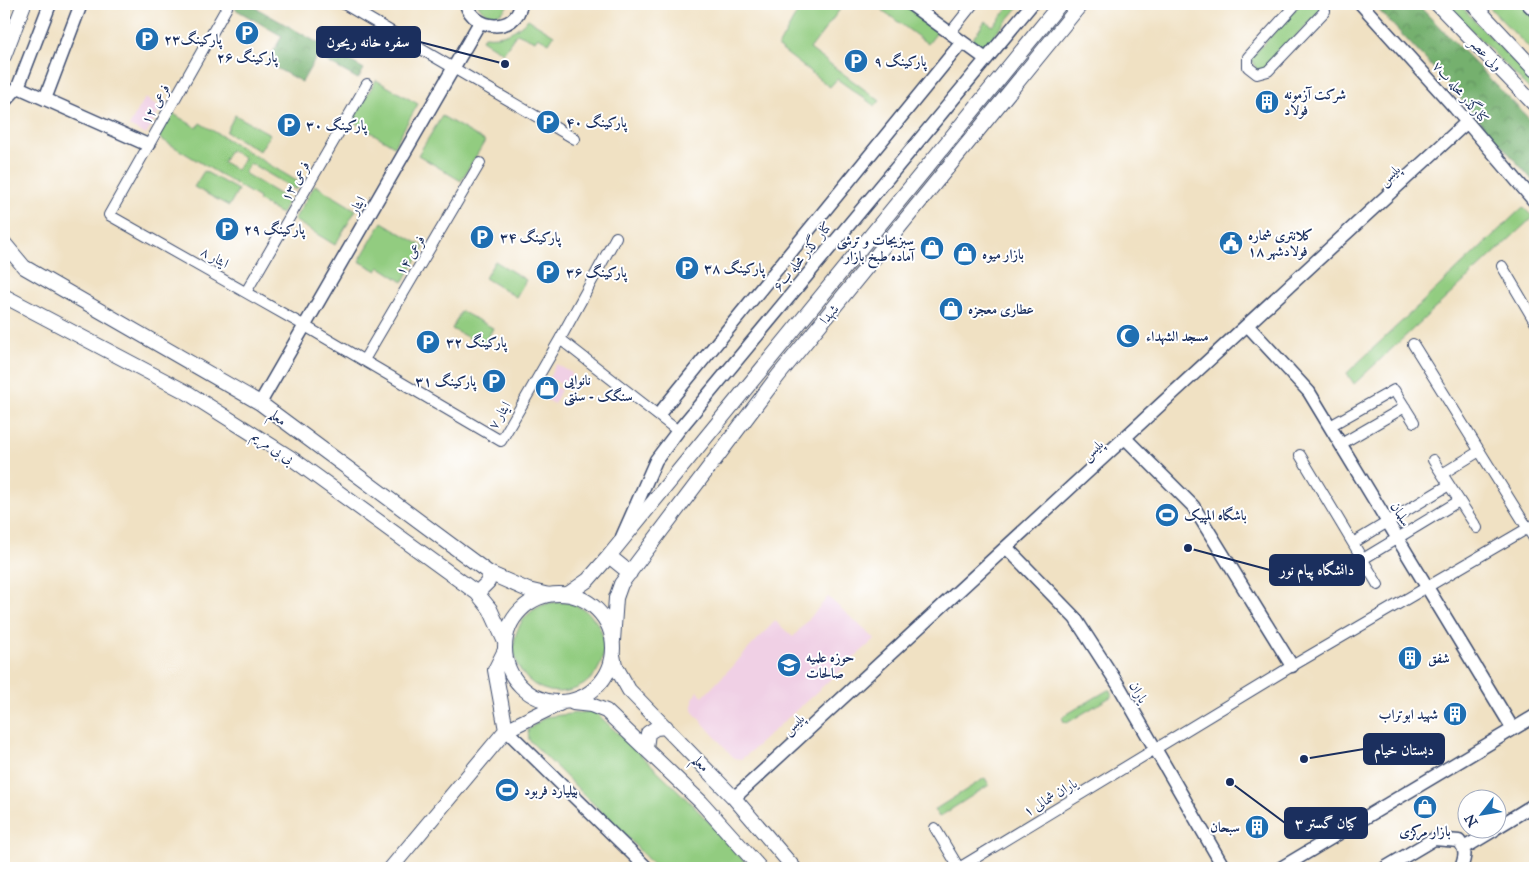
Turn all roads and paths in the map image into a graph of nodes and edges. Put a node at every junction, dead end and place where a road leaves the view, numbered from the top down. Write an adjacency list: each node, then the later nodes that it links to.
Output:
1 (24, 4): 23 (main road)
2 (50, 4): 28 (street)
3 (81, 4): 29 (street)
4 (344, 4): 25 (street)
5 (466, 4): 20 (street)
6 (521, 4): 20 (street)
7 (910, 4): 21 (street)
8 (973, 4): 21 (street)
9 (1032, 4): 24 (street, کنار گذر محله ب۶)
10 (1060, 4): 40 (main road, شهدا)
11 (1081, 4): 41 (main road, شهدا)
12 (1296, 4): 13 (street)
13 (1323, 4)
14 (1361, 4): 32 (street, کنارگذر محله ب۷)
15 (1437, 4): 31 (main road, ولی عصر)
16 (1473, 4): 26 (main road, ولی عصر)
17 (1528, 4): 19 (street)
18 (226, 8): 34 (street, فرعی ۱۲)
19 (1535, 11)
20 (480, 22): 25 (street, ایثار)
21 (950, 33): 22 (street)
22 (962, 42): 24 (street); 53 (street)
23 (4, 56)
24 (986, 59): 56 (street, کنار گذر محله ب۶)
25 (454, 67): 33 (street); 46 (street, ایثار)
26 (1535, 70)
27 (367, 84): 43 (street, فرعی ۱۳)
28 (18, 86): 29 (street); 30 (street)
29 (45, 99): 34 (street)
30 (4, 102)
31 (1535, 105)
32 (1468, 122): 36 (street, کنارگذر محله ب۷); 47 (street, پلیس)
33 (575, 139)
34 (148, 144): 37 (street, فرعی ۱۲)
35 (480, 163): 50 (street, فرعی ۱۴)
36 (1535, 202)
37 (109, 216): 43 (street, ایثار ۸)
38 (616, 237): 48 (street)
39 (4, 243): 51 (main road, معلم)
40 (855, 254): 41 (main road); 70 (main road, شهدا)
41 (869, 266): 76 (main road, شهدا)
42 (1502, 266): 45 (street)
43 (246, 292): 46 (street, ایثار ۸)
44 (4, 296): 79 (main road, بی بی مریم)
45 (1535, 322)
46 (305, 326): 50 (street, ایثار ۷); 51 (street, ایثار)
47 (1248, 326): 55 (street, سلمان); 57 (street, پلیس)
48 (560, 339): 50 (street, ایثار ۷); 53 (street)
49 (1413, 344): 59 (street)
50 (364, 360)
51 (260, 403): 75 (main road, معلم)
52 (1405, 407): 54 (street); 55 (street); 58 (street)
53 (659, 414): 56 (street)
54 (1414, 422)
55 (1330, 426): 58 (street, سلمان)
56 (678, 431): 70 (street, کنار گذر محله ب۶)
57 (1126, 439): 72 (street, پلیس); 84 (street)
58 (1341, 444): 65 (street, سلمان)
59 (1478, 452): 62 (street); 66 (street)
60 (1300, 455): 71 (street)
61 (1433, 460): 62 (street)
62 (1442, 474): 63 (street)
63 (1449, 485): 64 (street); 65 (street)
64 (1459, 501): 67 (street); 68 (street)
65 (1388, 522): 68 (street, سلمان); 71 (street)
66 (1532, 527): 69 (street); 78 (street, یاران شمالی ۱)
67 (1477, 528)
68 (1398, 538): 74 (street); 78 (street, سلمان)
69 (1535, 540)
70 (620, 543): 73 (main road, شهدا)
71 (1353, 543): 74 (street)
72 (1006, 547): 91 (street, یاران); 92 (street, پلیس)
73 (610, 556): 76 (main road); 80 (main road, شهدا)
74 (1363, 559): 77 (street)
75 (489, 573): 79 (main road); 81 (main road, معلم)
76 (630, 573): 83 (main road, شهدا)
77 (1378, 585)
78 (1429, 588): 84 (street, یاران شمالی ۱); 88 (street, سلمان)
79 (477, 593): 82 (main road, بی بی مریم)
80 (568, 594): 81 (main road); 83 (main road)
81 (549, 595): 82 (main road)
82 (505, 646): 85 (main road); 89 (main road)
83 (613, 648): 85 (main road); 87 (main road, معلم)
84 (1292, 666): 91 (street, یاران شمالی ۱)
85 (565, 702): 89 (main road); 90 (main road, معلم)
86 (1535, 716): 88 (street)
87 (666, 727): 90 (main road); 92 (main road, معلم)
88 (1513, 729): 104 (street)
89 (506, 730): 98 (main road); 99 (street)
90 (646, 748): 100 (main road, معلم)
91 (1154, 749): 102 (street, یاران شمالی ۱); 103 (street, یاران)
92 (734, 798): 101 (main road, معلم)
93 (1535, 804): 94 (street)
94 (1506, 822)
95 (935, 828): 102 (street)
96 (1477, 840): 97 (street)
97 (1464, 848): 105 (street); 106 (street)
98 (391, 868)
99 (647, 868)
100 (760, 868)
101 (794, 868)
102 (959, 868)
103 (1224, 868)
104 (1281, 868)
105 (1385, 868)
106 (1461, 868)

